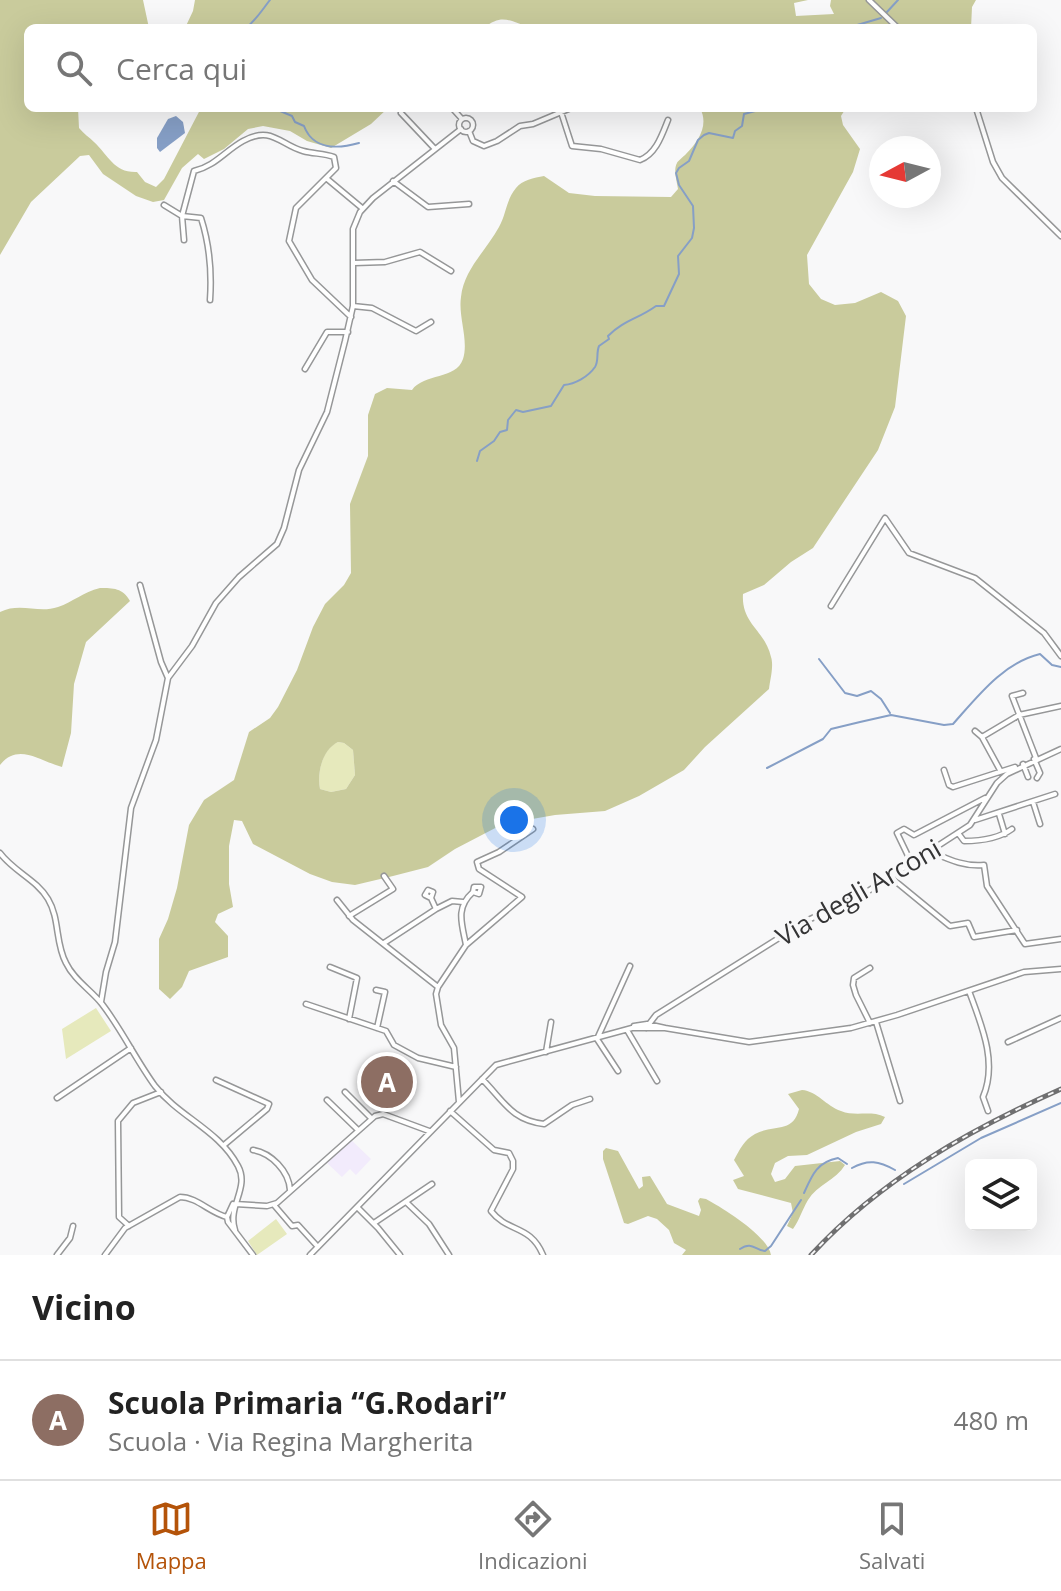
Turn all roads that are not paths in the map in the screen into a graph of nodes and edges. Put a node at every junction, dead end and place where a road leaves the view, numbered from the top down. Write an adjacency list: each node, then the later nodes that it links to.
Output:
1 (869, 0): 2 (street)
2 (894, 24)
3 (456, 112): 8 (street)
4 (558, 112): 11 (street)
5 (563, 112): 9 (street)
6 (977, 112): 19 (street)
7 (401, 113): 12 (street)
8 (462, 119): 10 (street); 11 (street)
9 (668, 120)
10 (461, 129): 11 (street); 12 (street)
11 (469, 131)
12 (435, 149): 14 (street)
13 (326, 178): 17 (street); 18 (street); 25 (street)
14 (393, 181): 15 (street); 17 (street)
15 (469, 204)
16 (164, 205): 18 (street)
17 (362, 211): 21 (street)
18 (182, 216): 20 (street); 23 (street)
19 (1061, 236)
20 (184, 240)
21 (354, 263): 22 (street); 24 (street)
22 (451, 271)
23 (210, 300)
24 (353, 306): 25 (street); 26 (street)
25 (351, 317): 27 (street)
26 (431, 322)
27 (348, 332): 28 (street); 32 (street)
28 (305, 369)
29 (140, 585): 32 (street)
30 (831, 606): 31 (street)
31 (1061, 656)
32 (168, 678): 77 (street)
33 (1023, 693): 35 (street)
34 (1061, 706): 35 (street)
35 (1019, 715): 37 (street); 39 (street)
36 (975, 731): 37 (street)
37 (982, 737): 42 (street)
38 (1061, 749): 39 (street, Via degli Arconi)
39 (1035, 759): 40 (street, Via degli Arconi); 44 (street)
40 (1020, 765): 42 (street); 43 (street); 46 (street, Via degli Arconi)
41 (944, 770): 42 (street)
42 (1000, 770)
43 (1028, 777)
44 (1037, 778)
45 (1055, 794): 47 (street)
46 (987, 797): 49 (street, Via degli Arconi); 57 (street)
47 (1033, 802): 48 (street); 50 (street)
48 (999, 814): 49 (street); 54 (street)
49 (975, 820): 53 (street, Via degli Arconi)
50 (1040, 824)
51 (533, 829): 69 (street)
52 (1012, 829): 54 (street)
53 (958, 833): 54 (street); 55 (street, Via degli Arconi)
54 (1005, 834)
55 (929, 851): 57 (street, Via degli Arconi); 66 (street)
56 (0, 853): 77 (street)
57 (911, 862): 59 (street, Via degli Arconi)
58 (384, 876): 65 (street)
59 (889, 876): 66 (street); 79 (street, Via degli Arconi)
60 (473, 892): 63 (street)
61 (431, 898): 64 (street)
62 (337, 900): 65 (street)
63 (463, 902): 64 (street); 69 (street)
64 (436, 909): 68 (street)
65 (349, 916): 68 (street)
66 (1017, 930): 67 (street)
67 (1061, 939)
68 (383, 944): 74 (street)
69 (466, 945): 74 (street)
70 (630, 966): 89 (street)
71 (330, 967): 81 (street)
72 (870, 968): 83 (street)
73 (1061, 969): 76 (street)
74 (438, 987): 93 (street)
75 (376, 990): 86 (street)
76 (969, 991): 83 (street); 106 (street)
77 (101, 1002): 91 (street)
78 (306, 1004): 81 (street)
79 (655, 1015): 84 (street); 85 (street, Via degli Arconi)
80 (1061, 1018): 90 (street)
81 (349, 1019): 86 (street)
82 (551, 1022): 92 (street)
83 (873, 1022): 87 (street); 103 (street)
84 (658, 1025): 85 (street); 87 (street)
85 (646, 1026): 87 (street); 88 (street)
86 (377, 1028): 93 (street)
87 (665, 1028)
88 (629, 1029): 89 (street); 97 (street)
89 (597, 1039): 92 (street); 94 (street)
90 (1008, 1042)
91 (131, 1048): 98 (street); 100 (street)
92 (546, 1052): 95 (street)
93 (456, 1067): 104 (street)
94 (618, 1071)
95 (482, 1079): 101 (street); 104 (street)
96 (216, 1080): 110 (street)
97 (657, 1081)
98 (161, 1092): 110 (street); 121 (street)
99 (345, 1092): 107 (street)
100 (57, 1098)
101 (590, 1099)
102 (327, 1100): 108 (street)
103 (900, 1101)
104 (459, 1102): 105 (street)
105 (450, 1111): 109 (street); 131 (street)
106 (988, 1111)
107 (371, 1118): 108 (street); 109 (street)
108 (358, 1130): 113 (street)
109 (430, 1132): 117 (street)
110 (224, 1145): 115 (street)
111 (253, 1150): 113 (street)
112 (432, 1184): 114 (street)
113 (290, 1193): 116 (street)
114 (406, 1202): 119 (street); 130 (street)
115 (234, 1204): 116 (street); 118 (street); 122 (street)
116 (274, 1205): 124 (street)
117 (357, 1207): 119 (street); 124 (street)
118 (227, 1217): 121 (street); 122 (street); 123 (street)
119 (374, 1223): 129 (street)
120 (73, 1226): 125 (street)
121 (129, 1226): 126 (street)
122 (235, 1230): 123 (street)
123 (238, 1236): 127 (street)
124 (318, 1247): 128 (street)
125 (57, 1255)
126 (105, 1255)
127 (253, 1255)
128 (310, 1255)
129 (400, 1255)
130 (449, 1255)
131 (543, 1255)

